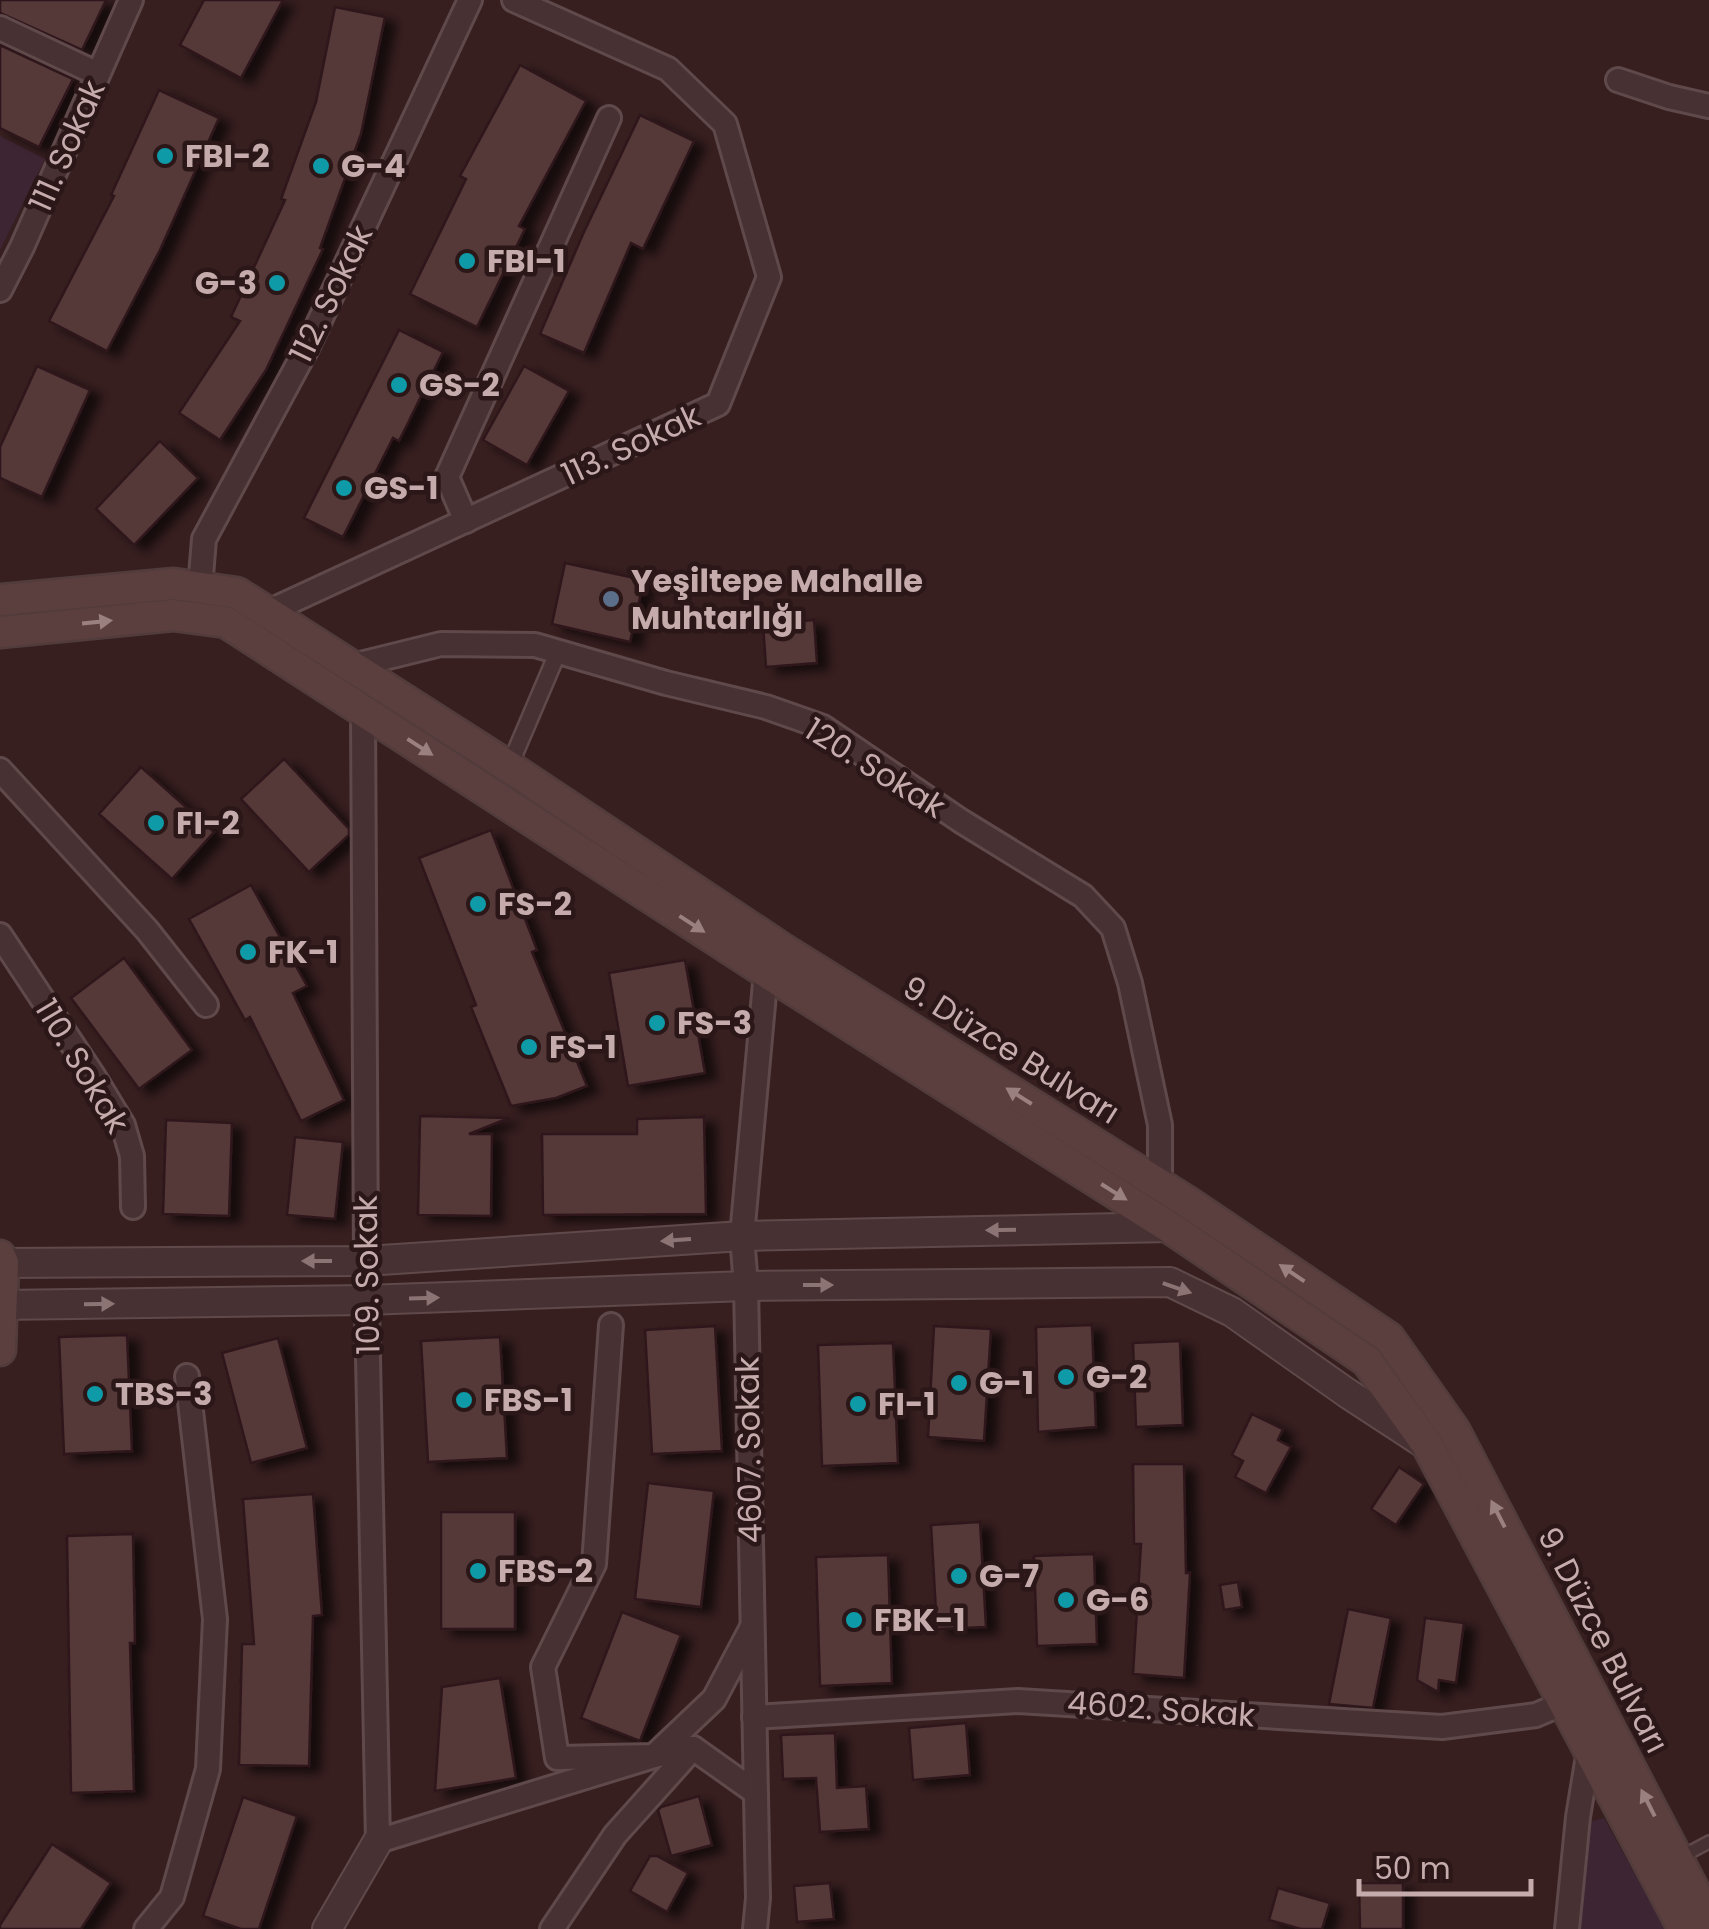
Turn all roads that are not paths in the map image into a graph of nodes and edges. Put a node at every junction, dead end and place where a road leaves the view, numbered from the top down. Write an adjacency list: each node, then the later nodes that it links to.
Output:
1 (131, 0): 5 (street, 111. Sokak)
2 (470, 0): 11 (street, 112. Sokak)
3 (514, 0): 10 (street, 113. Sokak)
4 (0, 28): 5 (street)
5 (98, 74): 9 (street, 111. Sokak)
6 (1618, 80): 7 (street)
7 (1709, 106)
8 (609, 118): 10 (street)
9 (0, 290)
10 (466, 521): 13 (street, 113. Sokak)
11 (200, 588): 12 (main road, 9. Düzce Bulvarı); 13 (main road, 9. Düzce Bulvarı)
12 (0, 600)
13 (268, 612): 16 (main road, 9. Düzce Bulvarı)
14 (0, 632): 17 (main road, 9. Düzce Bulvarı, one-way to 17)
15 (558, 652): 16 (street, 120. Sokak); 18 (street); 23 (street, 120. Sokak)
16 (352, 666): 18 (main road, 9. Düzce Bulvarı)
17 (363, 710): 21 (main road, 9. Düzce Bulvarı, one-way to 21); 28 (street, 109. Sokak)
18 (509, 767): 23 (main road, 9. Düzce Bulvarı, one-way to 18)
19 (0, 770): 22 (street)
20 (0, 936): 24 (street, 110. Sokak)
21 (766, 972): 25 (main road, 9. Düzce Bulvarı, one-way to 25); 26 (street, 4607. Sokak)
22 (206, 1005)
23 (1160, 1184): 45 (main road, 9. Düzce Bulvarı, one-way to 23)
24 (133, 1208)
25 (1168, 1227): 26 (street, one-way to 26); 35 (main road, 9. Düzce Bulvarı)
26 (742, 1236): 28 (street, one-way to 28); 29 (street, 4607. Sokak)
27 (1, 1260): 28 (street, one-way to 27); 31 (main road)
28 (366, 1260): 30 (street, 109. Sokak)
29 (746, 1286): 30 (street, one-way to 29); 35 (street, one-way to 35); 36 (street, 4607. Sokak)
30 (366, 1300): 31 (street, one-way to 30); 43 (street, 109. Sokak)
31 (1, 1305): 33 (main road)
32 (611, 1325): 41 (street)
33 (0, 1350)
34 (187, 1376): 47 (street)
35 (1428, 1446): 37 (main road, 9. Düzce Bulvarı)
36 (752, 1626): 38 (street, 4607. Sokak); 41 (street)
37 (1564, 1702): 38 (street, 4602. Sokak); 40 (main road, 9. Düzce Bulvarı)
38 (754, 1717): 42 (street, 4607. Sokak)
39 (693, 1748): 41 (street); 42 (street); 49 (street)
40 (1589, 1750): 51 (street); 52 (main road, 9. Düzce Bulvarı)
41 (654, 1756): 43 (street)
42 (755, 1792): 50 (street, 4607. Sokak)
43 (378, 1840): 48 (street)
44 (1709, 1842): 45 (lane)
45 (1678, 1859): 46 (main road, 9. Düzce Bulvarı)
46 (1709, 1920)
47 (146, 1929)
48 (327, 1929)
49 (552, 1929)
50 (754, 1929)
51 (1567, 1929)
52 (1684, 1929)

